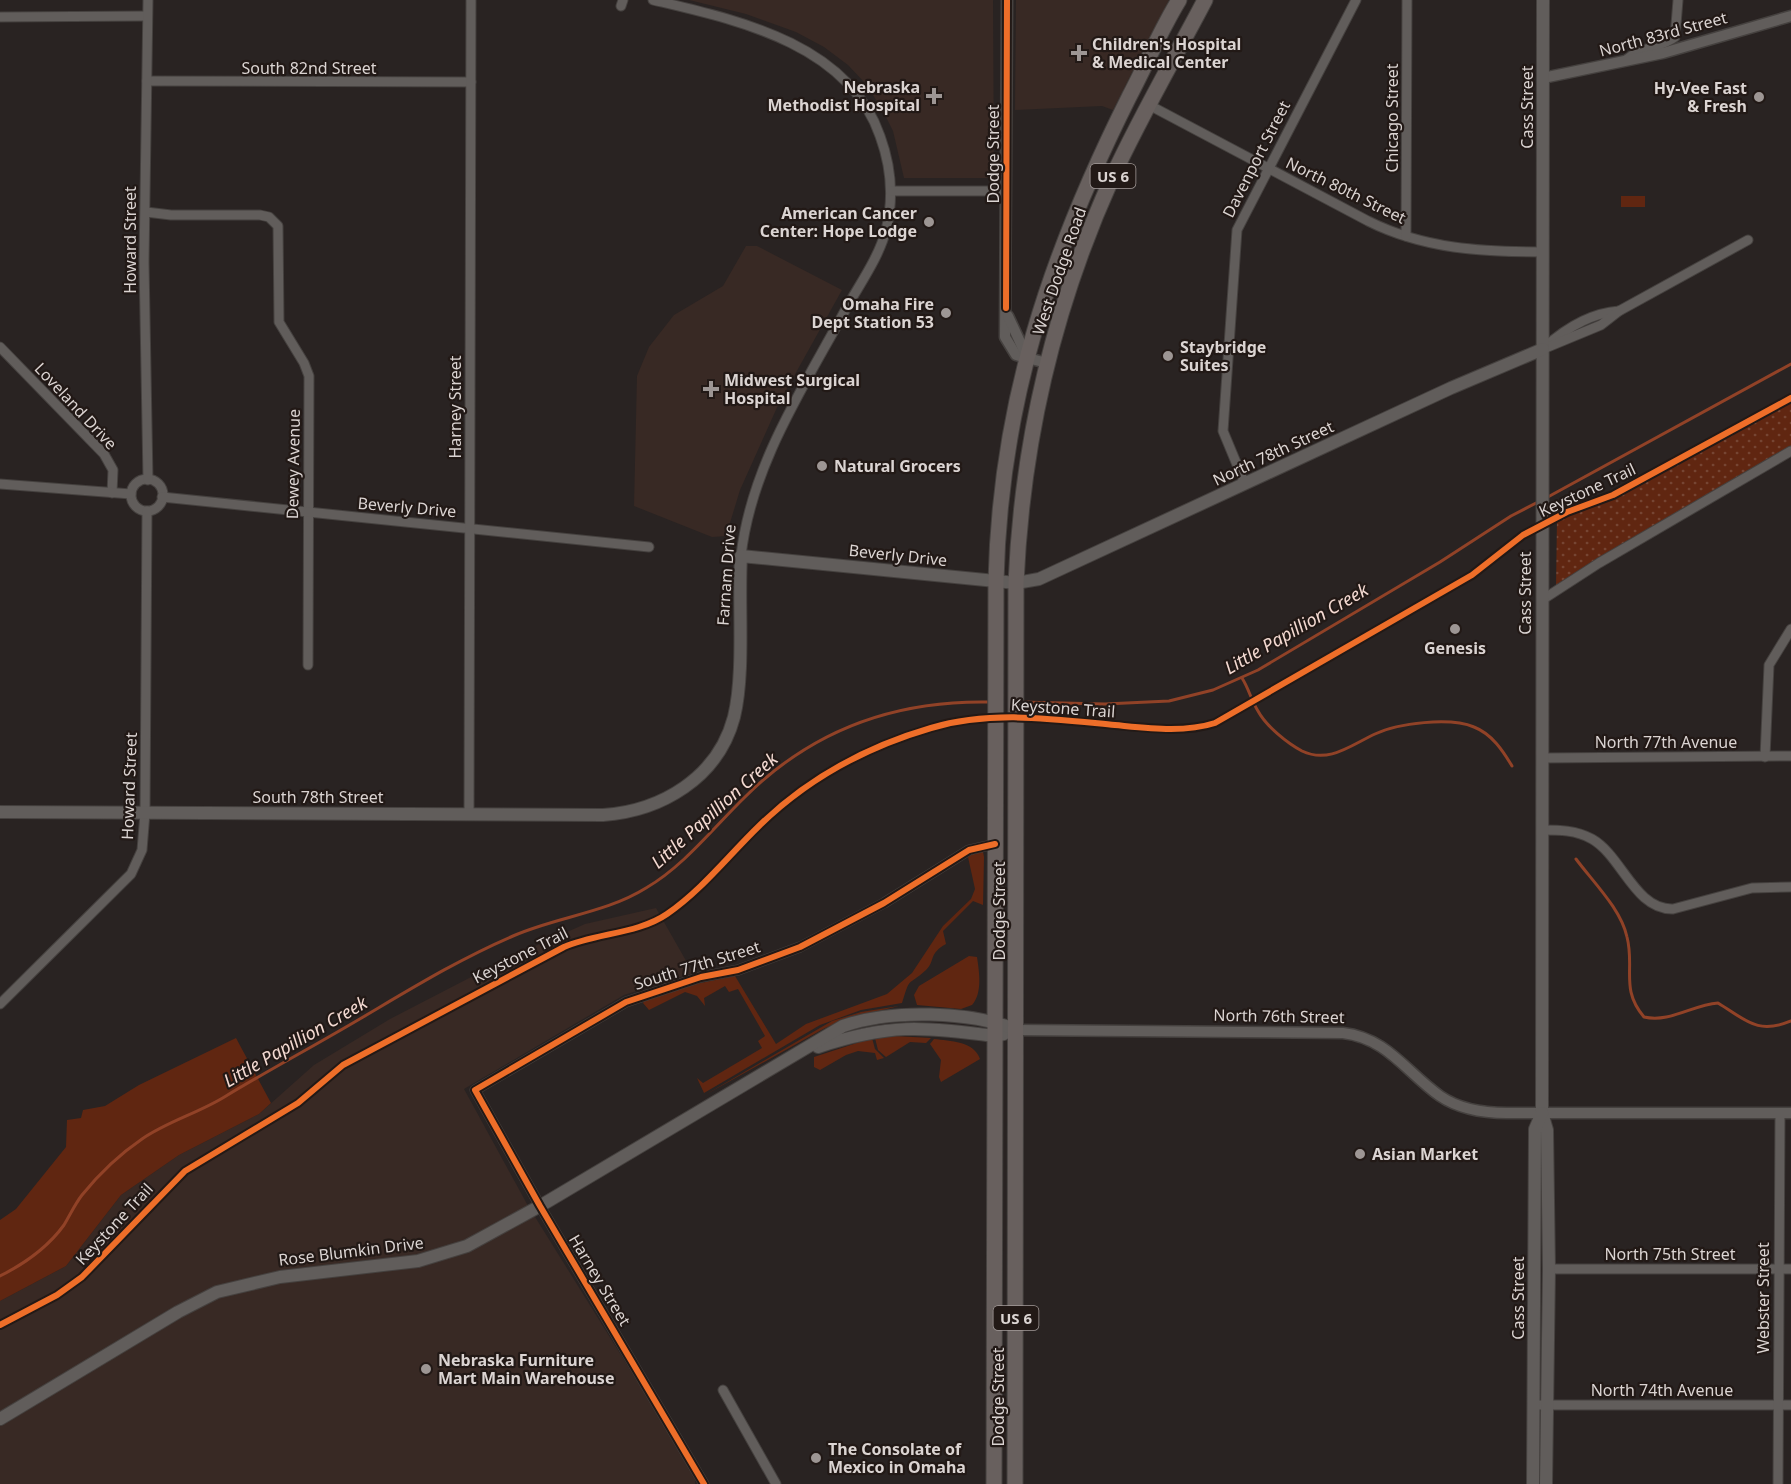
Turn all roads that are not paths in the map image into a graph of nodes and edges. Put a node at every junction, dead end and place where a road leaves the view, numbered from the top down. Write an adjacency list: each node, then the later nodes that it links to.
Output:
1 (148, 0): 11 (street, Howard Street)
2 (471, 0): 19 (street, Harney Street)
3 (653, 0): 22 (street, Farnam Drive)
4 (1007, 0): 23 (street, Dodge Street)
5 (1179, 0): 30 (highway, West Dodge Road / US 6)
6 (1205, 0): 20 (highway, West Dodge Road / US 6)
7 (1356, 0): 21 (street, Davenport Street)
8 (1407, 0): 25 (street, Chicago Street)
9 (1543, 0): 17 (main road, Cass Street)
10 (1678, 0): 14 (street)
11 (147, 16): 13 (street); 18 (street, Howard Street)
12 (1791, 16): 15 (street, North 83rd Street)
13 (0, 17)
14 (1678, 23): 15 (street); 16 (street)
15 (1697, 44): 16 (street, North 83rd Street)
16 (1626, 60): 17 (street, North 83rd Street)
17 (1543, 78): 27 (main road, Cass Street)
18 (147, 81): 19 (street, South 82nd Street); 24 (street, Howard Street)
19 (471, 82): 41 (street, Harney Street)
20 (1149, 105): 21 (street, North 80th Street); 31 (highway, West Dodge Road / US 6)
21 (1267, 168): 25 (street, North 80th Street); 35 (street, Davenport Street)
22 (891, 191): 23 (street); 43 (street, Farnam Drive)
23 (1006, 191): 30 (street, Dodge Street)
24 (146, 212): 33 (street, Howard Street); 40 (street, Dewey Avenue)
25 (1406, 236): 27 (street, North 80th Street)
26 (1748, 240): 29 (street)
27 (1544, 252): 29 (main road, Cass Street)
28 (0, 347): 36 (street, Loveland Drive)
29 (1543, 349): 35 (main road, North 78th Street); 46 (main road, Cass Street)
30 (1026, 357): 31 (street); 44 (highway, Dodge Street / US 6)
31 (1047, 363): 45 (highway, Dodge Street / US 6)
32 (1791, 450): 46 (street)
33 (148, 480): 37 (street); 38 (street)
34 (0, 484): 36 (street)
35 (1245, 484): 45 (main road, North 78th Street)
36 (112, 493): 37 (street)
37 (131, 494): 39 (street)
38 (162, 497): 39 (street); 40 (street, Beverly Drive)
39 (147, 511): 54 (street, Howard Street)
40 (307, 514): 41 (street, Beverly Drive); 48 (street, Dewey Avenue)
41 (470, 529): 42 (street, Beverly Drive); 55 (street, Harney Street)
42 (649, 547)
43 (741, 556): 44 (main road, Beverly Drive); 52 (main road, Farnam Drive)
44 (996, 581): 45 (main road, Beverly Drive); 57 (highway, Dodge Street / US 6)
45 (1016, 583): 61 (highway, Dodge Street / US 6)
46 (1542, 600): 51 (main road, Cass Street)
47 (1791, 629): 50 (street)
48 (308, 665)
49 (1791, 756): 50 (street, North 77th Avenue)
50 (1765, 757): 51 (street, North 77th Avenue)
51 (1542, 758): 56 (main road, Cass Street)
52 (635, 811): 55 (main road, South 78th Street)
53 (0, 812): 54 (main road, South 78th Street)
54 (145, 813): 55 (main road, South 78th Street); 59 (street, Howard Street)
55 (469, 814)
56 (1542, 830): 58 (street); 63 (main road, Cass Street)
57 (995, 844): 60 (highway, Dodge Street / US 6); 62 (street, South 77th Street)
58 (1791, 887)
59 (0, 1004)
60 (994, 1030): 61 (main road, North 76th Street); 65 (main road, Rose Blumkin Drive); 77 (highway, Dodge Street / US 6)
61 (1017, 1030): 63 (street, North 76th Street); 78 (highway, Dodge Street / US 6)
62 (475, 1089): 65 (street, Harney Street)
63 (1542, 1113): 64 (street, North 76th Street); 66 (main road, Cass Street); 70 (main road, Cass Street)
64 (1785, 1113): 67 (street, Webster Street)
65 (540, 1206): 74 (main road, Rose Blumkin Drive); 75 (street, Harney Street)
66 (1549, 1269): 67 (street, North 75th Street); 71 (main road, Cass Street)
67 (1778, 1269): 68 (street, North 75th Street); 72 (street, Webster Street)
68 (1791, 1269)
69 (723, 1390): 76 (street)
70 (1534, 1405): 71 (street, North 74th Avenue); 79 (main road, Cass Street)
71 (1547, 1405): 72 (street, North 74th Avenue); 80 (main road, Cass Street)
72 (1778, 1405): 73 (street, North 74th Avenue); 81 (street, Webster Street)
73 (1791, 1405)
74 (0, 1419)
75 (704, 1484)
76 (776, 1484)
77 (994, 1484)
78 (1015, 1484)
79 (1533, 1484)
80 (1546, 1484)
81 (1778, 1484)

